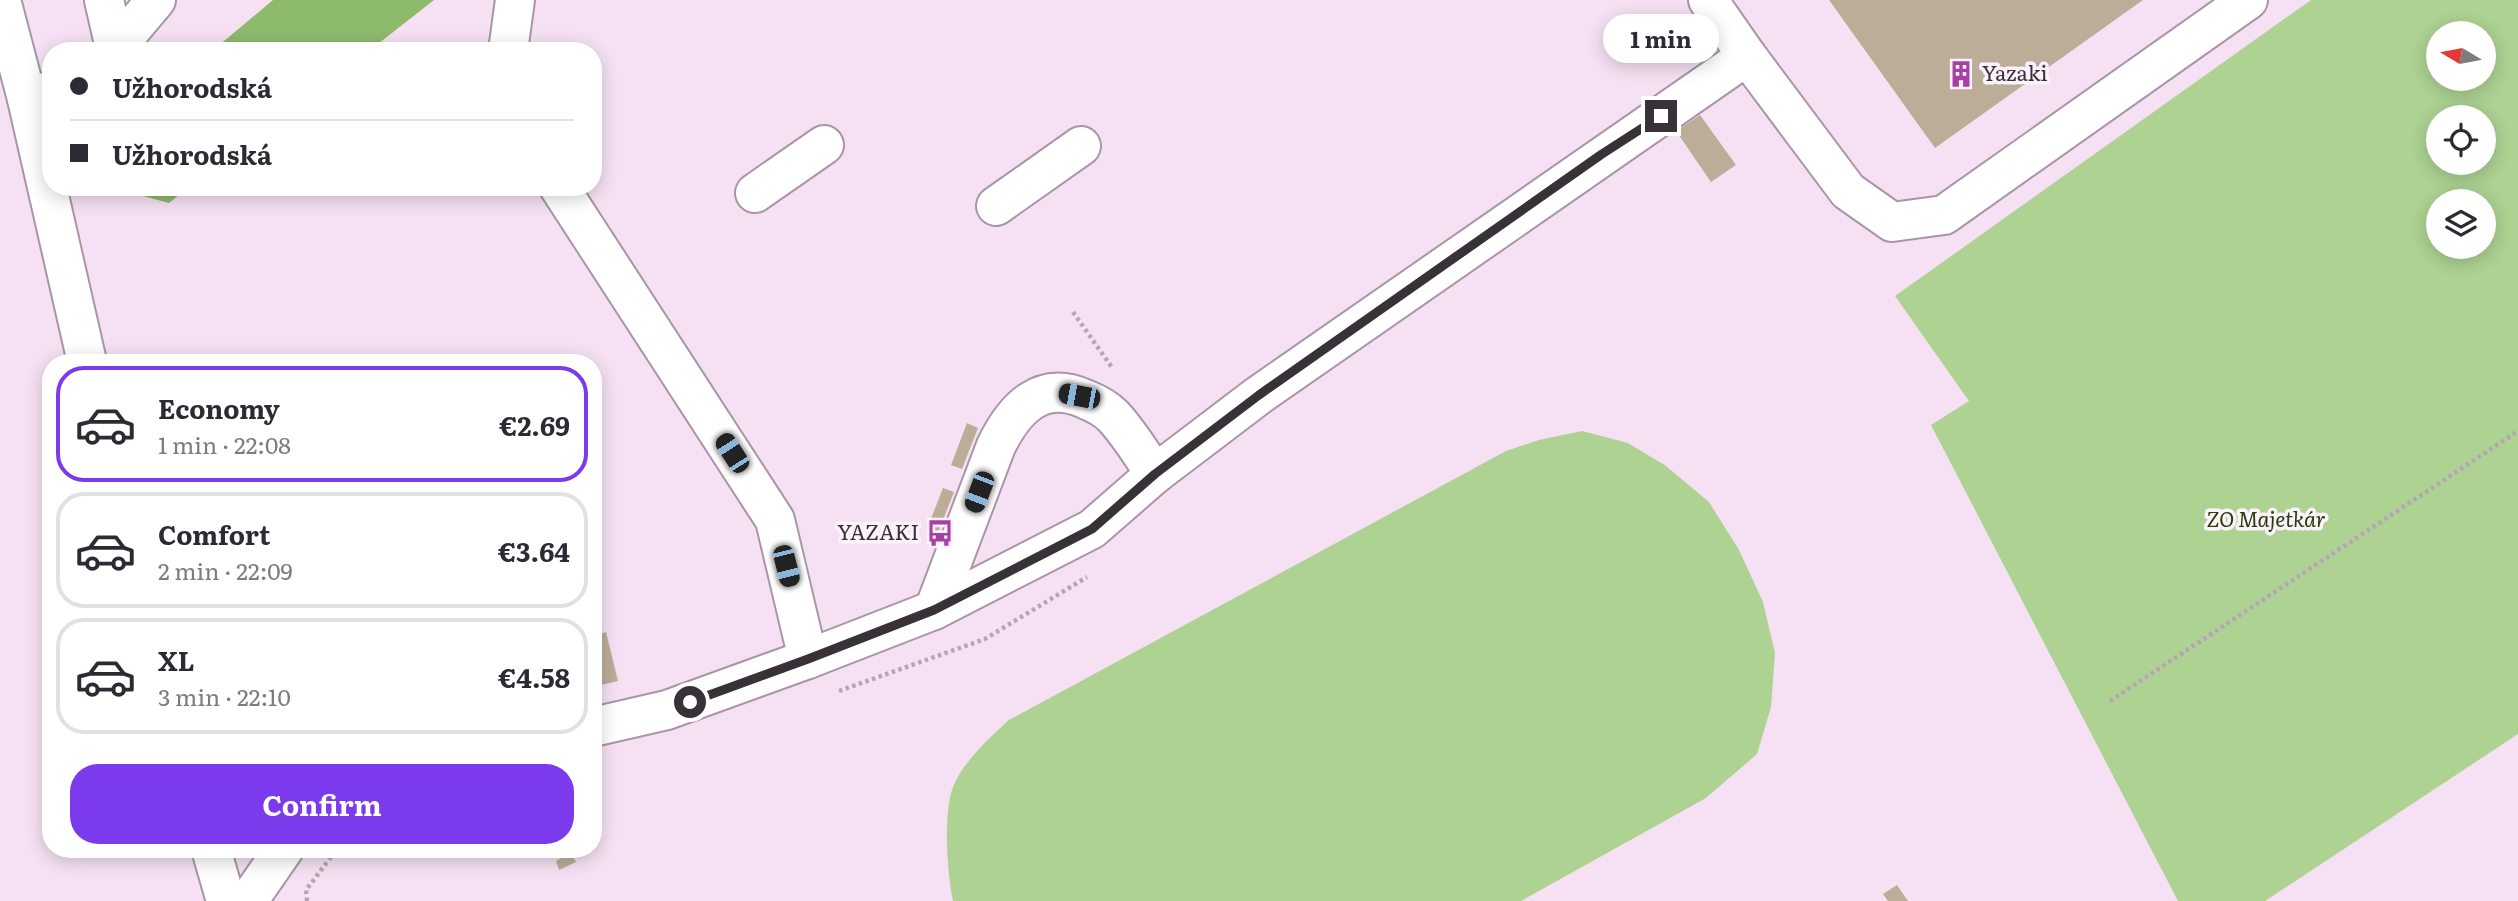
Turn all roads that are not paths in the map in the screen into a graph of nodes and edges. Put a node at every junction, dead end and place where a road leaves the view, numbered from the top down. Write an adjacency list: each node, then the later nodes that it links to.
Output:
1 (1, 0): 11 (main road)
2 (104, 0): 7 (main road)
3 (156, 0): 8 (main road)
4 (515, 0): 9 (main road)
5 (1709, 0): 10 (main road)
6 (2248, 0): 10 (main road)
7 (113, 42)
8 (120, 42)
9 (509, 42)
10 (1746, 56): 19 (main road)
11 (39, 94)
12 (824, 145): 14 (main road)
13 (1081, 146): 17 (main road)
14 (755, 193)
15 (57, 196): 18 (main road)
16 (565, 196): 21 (main road)
17 (996, 206)
18 (86, 354)
19 (1155, 474): 20 (main road); 20 (main road)
20 (934, 610): 21 (main road)
21 (808, 659): 22 (main road)
22 (602, 725)
23 (214, 858): 25 (main road)
24 (278, 858): 26 (main road)
25 (226, 901)
26 (248, 901)

